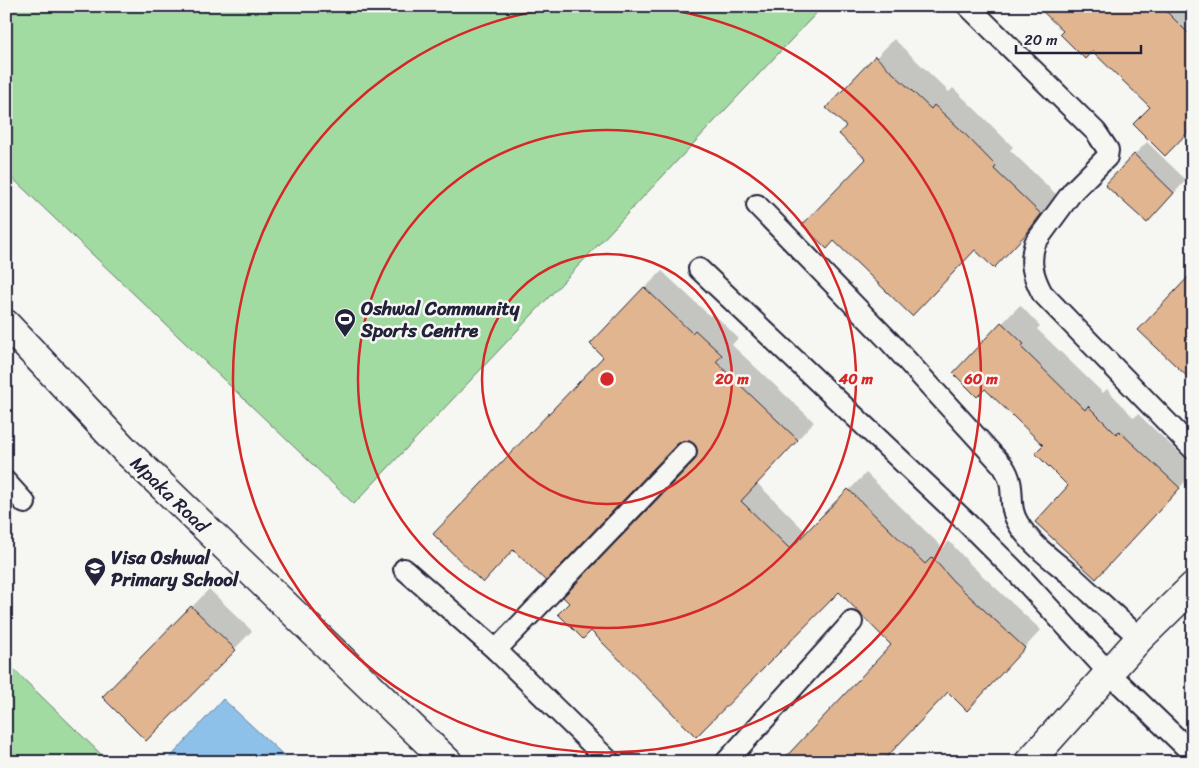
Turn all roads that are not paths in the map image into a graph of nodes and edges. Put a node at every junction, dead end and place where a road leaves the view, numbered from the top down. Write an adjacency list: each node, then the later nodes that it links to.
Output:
1 (968, 6): 5 (lane)
2 (757, 205): 12 (lane)
3 (700, 269): 14 (lane)
4 (6, 324): 16 (street, Mpaka Road)
5 (1193, 449)
6 (686, 452): 13 (lane)
7 (6, 482): 8 (lane)
8 (25, 503)
9 (404, 569): 13 (lane)
10 (1193, 586): 12 (street)
11 (852, 622): 18 (lane)
12 (1140, 638): 14 (street)
13 (496, 650): 17 (lane)
14 (1108, 673): 15 (lane); 19 (street)
15 (1193, 754)
16 (448, 762)
17 (610, 762)
18 (726, 762)
19 (1029, 762)

